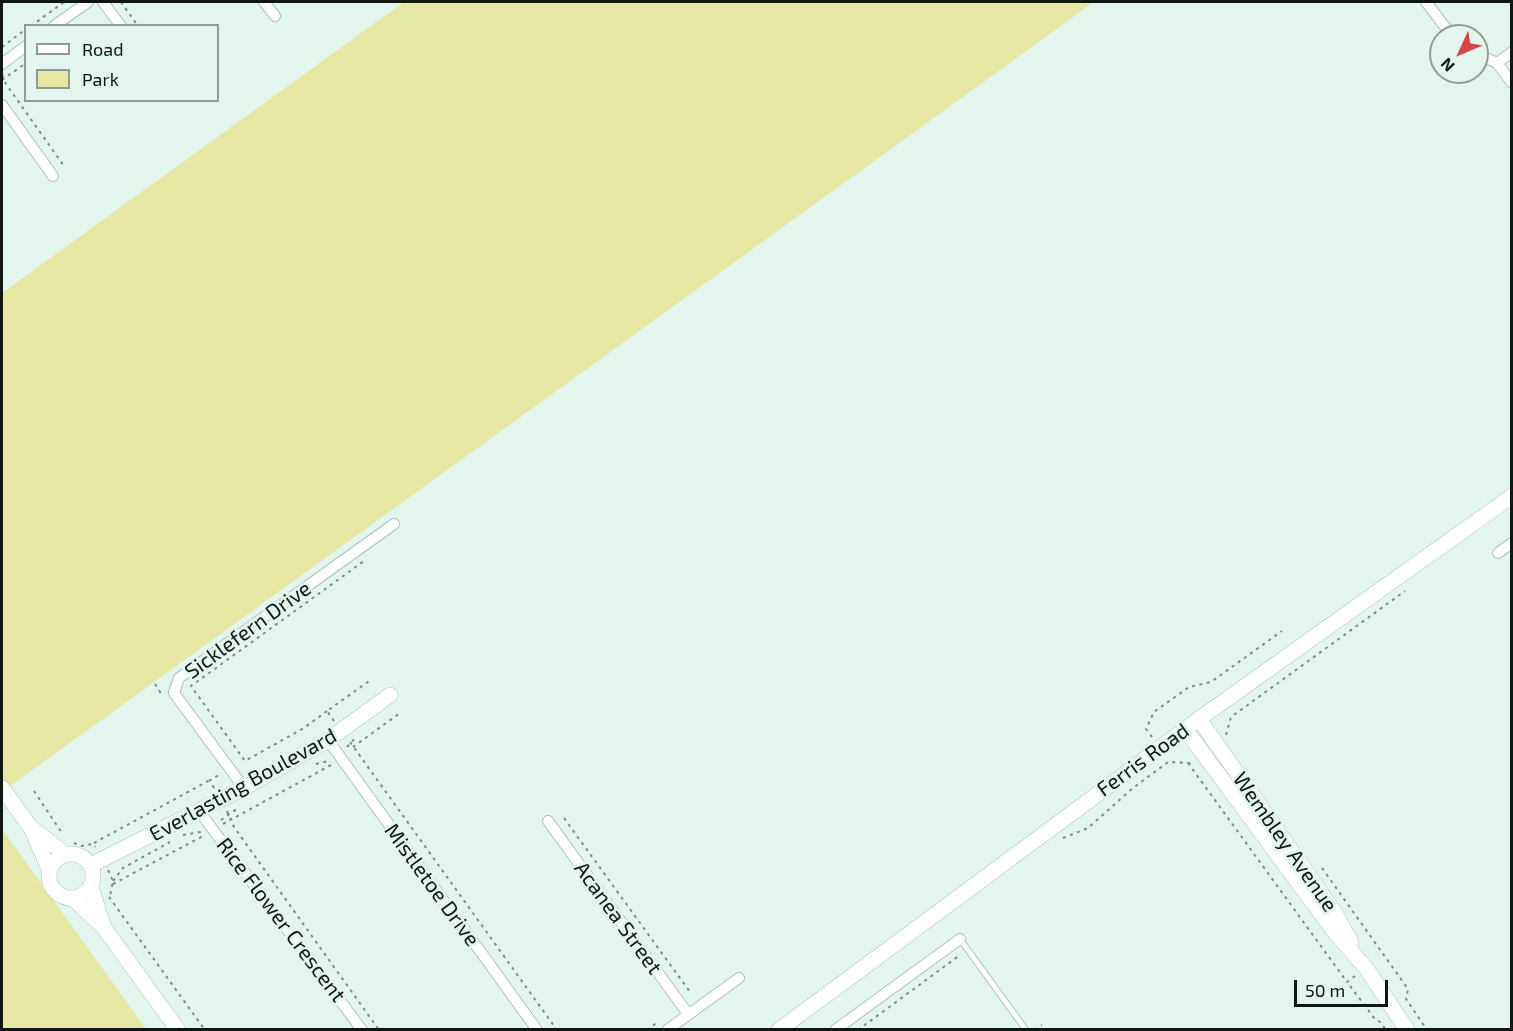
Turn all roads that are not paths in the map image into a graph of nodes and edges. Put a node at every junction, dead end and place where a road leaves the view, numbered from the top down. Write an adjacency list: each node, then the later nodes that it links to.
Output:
1 (88, 2): 6 (street)
2 (104, 2): 7 (street)
3 (264, 2): 5 (street)
4 (1426, 2): 8 (street)
5 (275, 16)
6 (57, 24)
7 (120, 24)
8 (1443, 24)
9 (24, 48): 13 (street)
10 (1512, 52): 12 (street)
11 (1489, 59): 12 (street)
12 (1497, 63): 14 (street)
13 (2, 64)
14 (1512, 83)
15 (2, 105): 16 (street)
16 (53, 176)
17 (1512, 496): 22 (street, Ferris Road)
18 (394, 524): 26 (street, Sicklefern Drive)
19 (1512, 543): 20 (street)
20 (1498, 553)
21 (390, 695): 24 (street, Everlasting Boulevard)
22 (1198, 719): 23 (street, Ferris Road); 37 (street, Wembley Avenue)
23 (1185, 729): 37 (street, Wembley Avenue); 44 (street, Ferris Road)
24 (328, 740): 26 (street, Everlasting Boulevard); 42 (street, Mistletoe Drive)
25 (2, 788): 29 (street)
26 (244, 788): 27 (street, Everlasting Boulevard)
27 (199, 811): 31 (street, Everlasting Boulevard); 41 (street, Rice Flower Crescent)
28 (548, 821): 39 (street, Acanea Street)
29 (31, 828): 30 (street); 32 (street)
30 (66, 847): 31 (street); 32 (street)
31 (97, 863): 33 (street)
32 (50, 868): 34 (street)
33 (91, 887): 34 (street); 35 (street)
34 (73, 898): 35 (street)
35 (104, 928): 40 (street)
36 (960, 939): 45 (street); 46 (lane)
37 (1366, 969): 47 (street, Wembley Avenue)
38 (739, 978): 39 (street)
39 (688, 1014): 43 (street)
40 (178, 1029)
41 (362, 1029)
42 (537, 1029)
43 (667, 1029)
44 (779, 1029)
45 (835, 1029)
46 (1026, 1029)
47 (1407, 1029)

